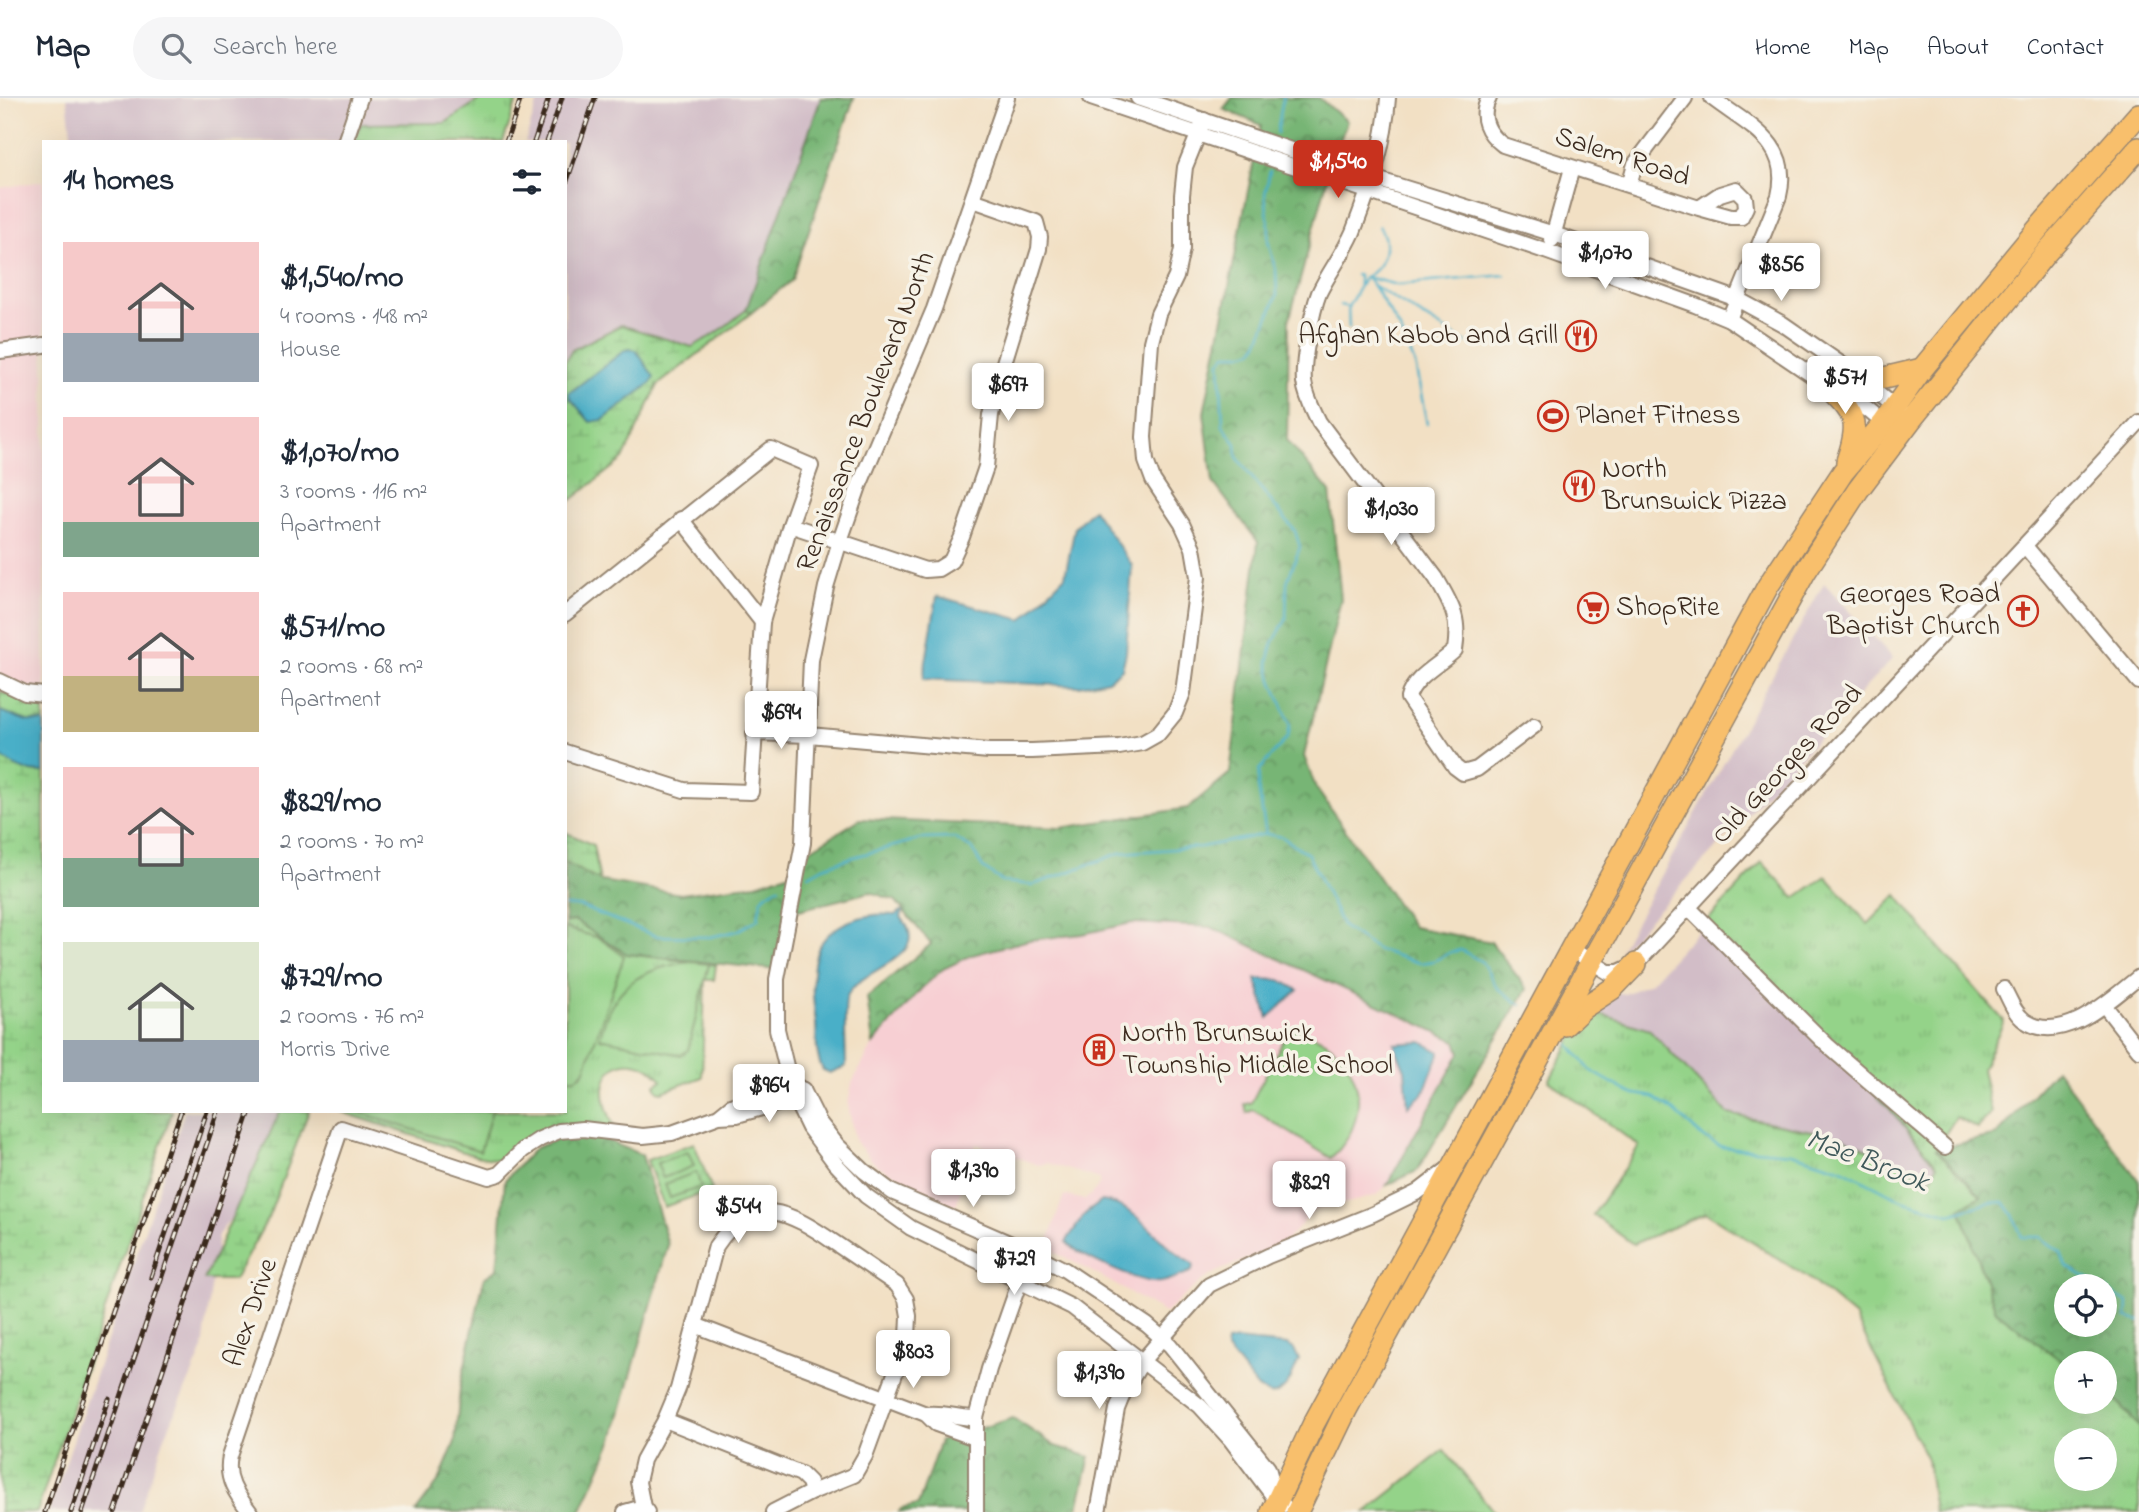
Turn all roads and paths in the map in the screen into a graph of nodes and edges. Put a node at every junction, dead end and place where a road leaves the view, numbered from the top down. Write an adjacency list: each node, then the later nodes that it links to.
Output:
1 (360, 98): 11 (street)
2 (1007, 98): 16 (street, Renaissance Boulevard North)
3 (1091, 98): 10 (street)
4 (1138, 98): 10 (street)
5 (1388, 98): 14 (street)
6 (1489, 98): 13 (street, Salem Road)
7 (1685, 98): 15 (street)
8 (1712, 98): 20 (street)
9 (2139, 114): 24 (highway)
10 (1201, 127): 14 (street); 41 (street)
11 (346, 140)
12 (2139, 148): 27 (highway)
13 (1573, 168): 15 (street, Salem Road); 18 (street)
14 (1370, 184): 18 (street); 19 (street); 39 (street)
15 (1629, 185): 17 (street, Salem Road)
16 (973, 200): 32 (street, Renaissance Boulevard North); 32 (street)
17 (1699, 208)
18 (1554, 234): 19 (street); 20 (street)
19 (1548, 252): 21 (street)
20 (1737, 299): 21 (street); 25 (street)
21 (1729, 319): 26 (street)
22 (42, 345): 23 (street)
23 (0, 351)
24 (1922, 369): 25 (highway); 27 (highway)
25 (1851, 371): 27 (street)
26 (1825, 384): 27 (street); 29 (highway)
27 (1897, 422): 29 (highway); 45 (highway)
28 (2139, 422): 33 (street, Old Georges Road)
29 (1843, 472): 44 (highway)
30 (681, 519): 31 (street); 34 (street); 35 (street)
31 (790, 525): 32 (street); 35 (street)
32 (840, 541): 41 (street, Renaissance Boulevard North)
33 (2025, 545): 37 (street); 43 (street, Old Georges Road)
34 (567, 612)
35 (762, 622): 40 (street)
36 (0, 681): 38 (street)
37 (2139, 682)
38 (42, 695)
39 (1534, 726)
40 (754, 733): 41 (street); 42 (street)
41 (809, 734): 52 (street, Renaissance Boulevard North)
42 (567, 753)
43 (1688, 907): 46 (street, Old Georges Road); 55 (street)
44 (1571, 949): 45 (street); 56 (highway)
45 (1592, 962): 46 (street); 50 (highway)
46 (1636, 964): 50 (highway)
47 (2139, 977): 49 (street)
48 (2004, 989): 49 (street)
49 (2104, 1005): 51 (street)
50 (1551, 1038): 69 (highway)
51 (2139, 1051)
52 (790, 1083): 53 (street, Renaissance Boulevard North); 54 (street)
53 (799, 1094): 54 (street); 57 (street, Renaissance Boulevard North); 58 (street, Renaissance Boulevard North)
54 (719, 1116): 70 (street, Alex Drive)
55 (1945, 1147)
56 (1457, 1162): 60 (street); 69 (highway)
57 (1030, 1252): 58 (street); 60 (street, Renaissance Boulevard North)
58 (1021, 1281): 61 (street, Renaissance Boulevard North); 64 (street)
59 (695, 1325): 62 (street); 62 (street); 65 (street)
60 (1161, 1338): 61 (street); 69 (street, Renaissance Boulevard North)
61 (1143, 1360): 69 (street, Renaissance Boulevard North); 74 (street)
62 (887, 1399): 63 (street); 67 (street)
63 (926, 1414): 64 (street); 66 (street)
64 (976, 1418): 66 (street)
65 (666, 1420): 67 (street); 68 (street)
66 (975, 1438): 73 (street)
67 (812, 1492): 72 (street)
68 (645, 1509): 71 (street)
69 (1285, 1509)
70 (250, 1512)
71 (625, 1512)
72 (773, 1512)
73 (976, 1512)
74 (1098, 1512)

